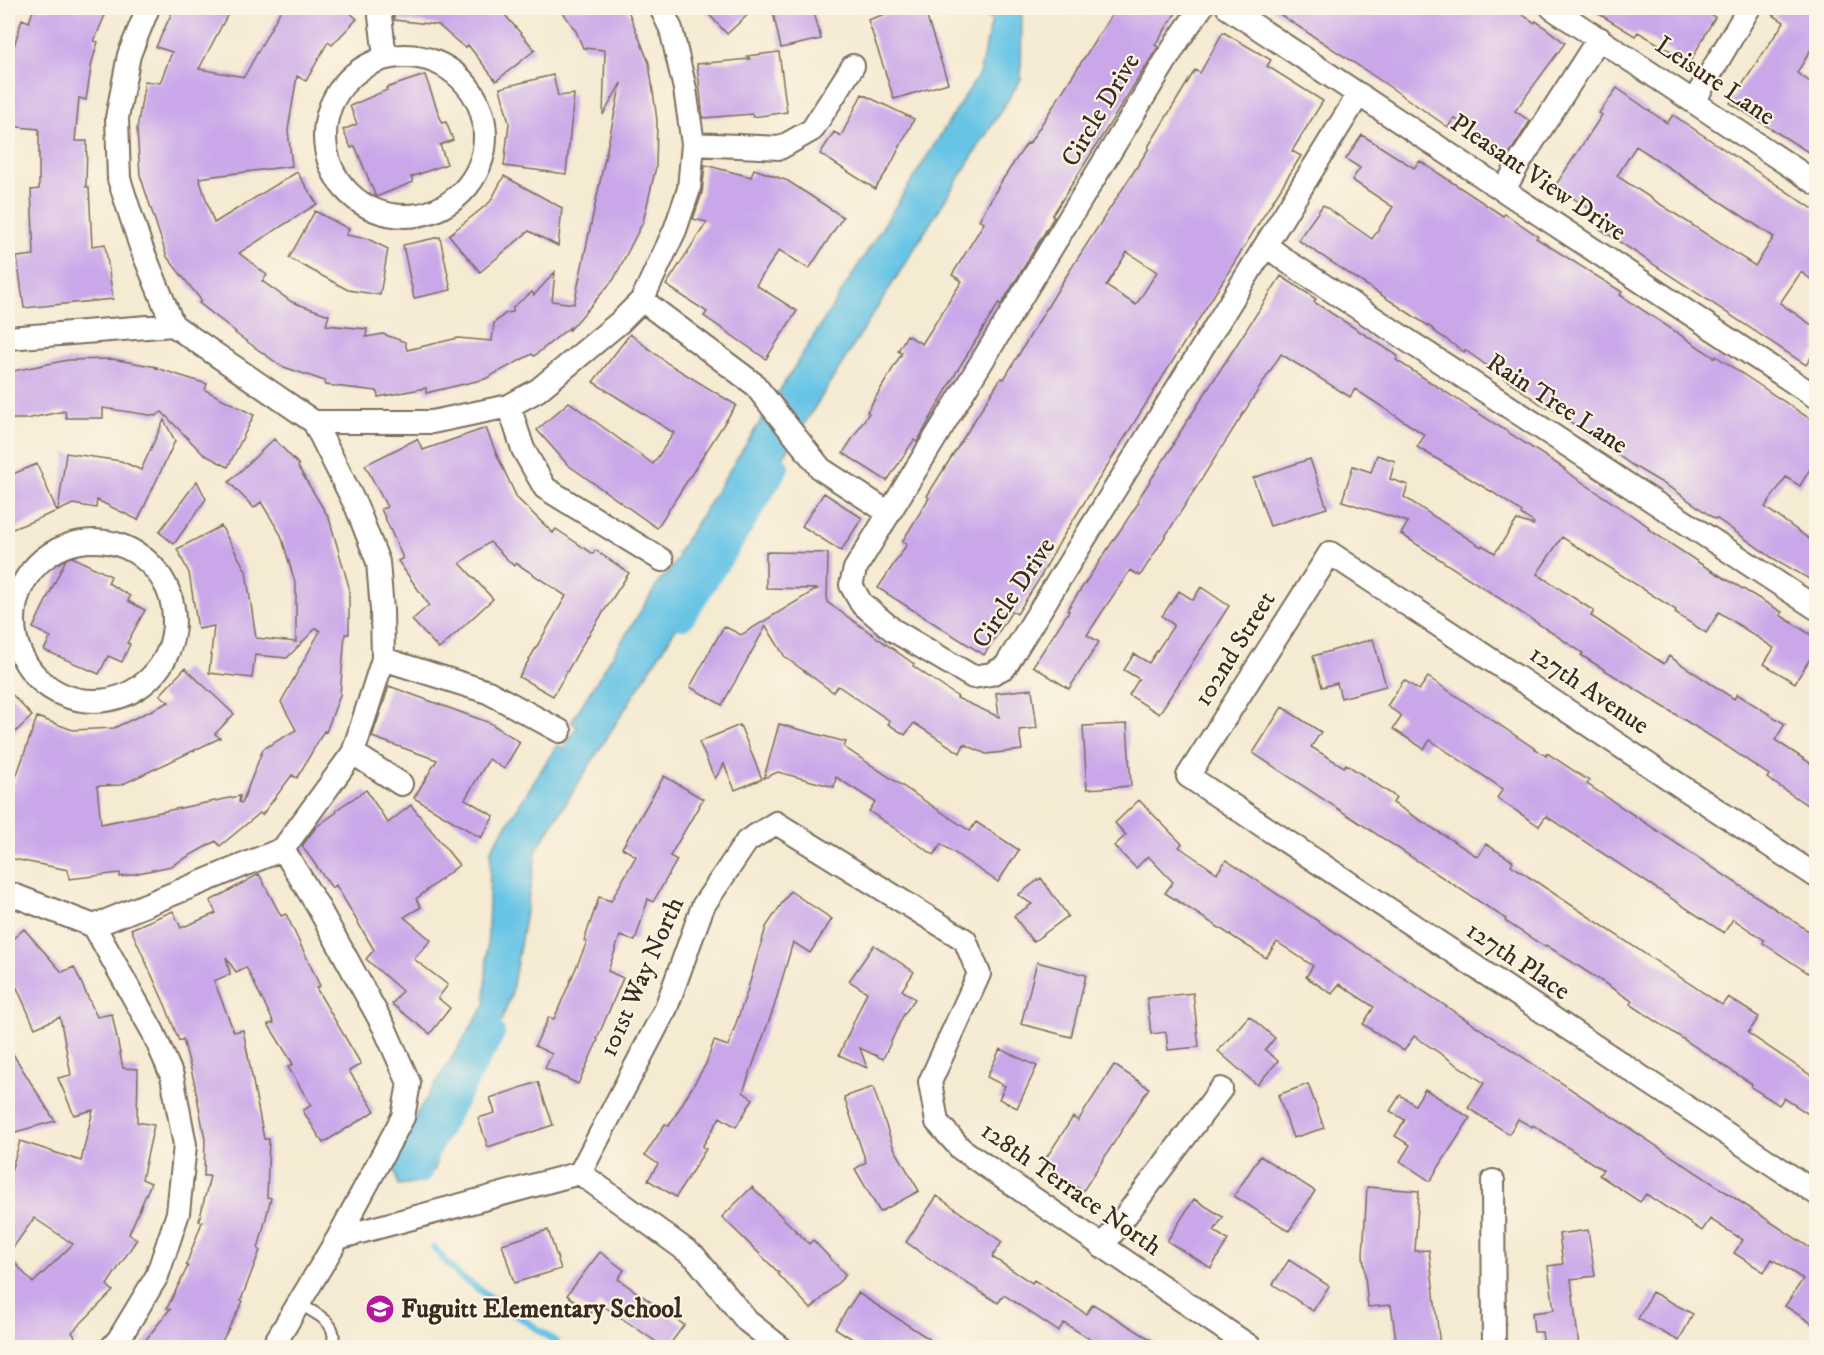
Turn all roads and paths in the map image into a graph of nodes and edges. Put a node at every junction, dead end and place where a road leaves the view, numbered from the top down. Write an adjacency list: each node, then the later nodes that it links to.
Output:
1 (147, 8): 18 (street)
2 (379, 8): 9 (street)
3 (661, 8): 13 (street)
4 (1201, 8): 23 (street, Circle Drive)
5 (1228, 8): 11 (street, Pleasant View Drive)
6 (1552, 8): 8 (street, Leisure Lane)
7 (1749, 8): 12 (street)
8 (1599, 38): 12 (street, Leisure Lane); 15 (street)
9 (385, 57): 9 (street)
10 (853, 66): 13 (street)
11 (1359, 94): 15 (street, Pleasant View Drive); 16 (street, Circle Drive)
12 (1694, 101): 14 (street, Leisure Lane)
13 (693, 144): 17 (street)
14 (1816, 183)
15 (1504, 190): 20 (street, Pleasant View Drive)
16 (1267, 246): 23 (street, Circle Drive); 26 (street, Rain Tree Lane)
17 (642, 300): 21 (street); 23 (street)
18 (173, 326): 19 (street); 22 (street)
19 (8, 338)
20 (1816, 397)
21 (508, 406): 22 (street); 25 (street)
22 (314, 422): 28 (street)
23 (889, 513)
24 (1330, 553): 31 (street, 102nd Street); 35 (street, 127th Avenue)
25 (662, 560)
26 (1816, 608)
27 (10, 609): 27 (street)
28 (383, 659): 29 (street); 30 (street)
29 (560, 731)
30 (353, 753): 32 (street); 34 (street)
31 (1188, 776): 41 (street, 127th Place)
32 (401, 784)
33 (747, 841): 39 (street, 101st Way North); 43 (street, 128th Terrace North)
34 (283, 849): 37 (street); 42 (street)
35 (1816, 876)
36 (8, 892): 37 (street)
37 (94, 926): 45 (street)
38 (1221, 1089): 43 (street)
39 (580, 1173): 42 (street); 48 (street)
40 (1493, 1181): 50 (street)
41 (1816, 1193)
42 (338, 1238): 44 (street)
43 (1102, 1246): 49 (street, 128th Terrace North)
44 (298, 1304): 46 (street); 47 (lane)
45 (111, 1347)
46 (272, 1347)
47 (332, 1347)
48 (782, 1347)
49 (1252, 1347)
50 (1494, 1347)

